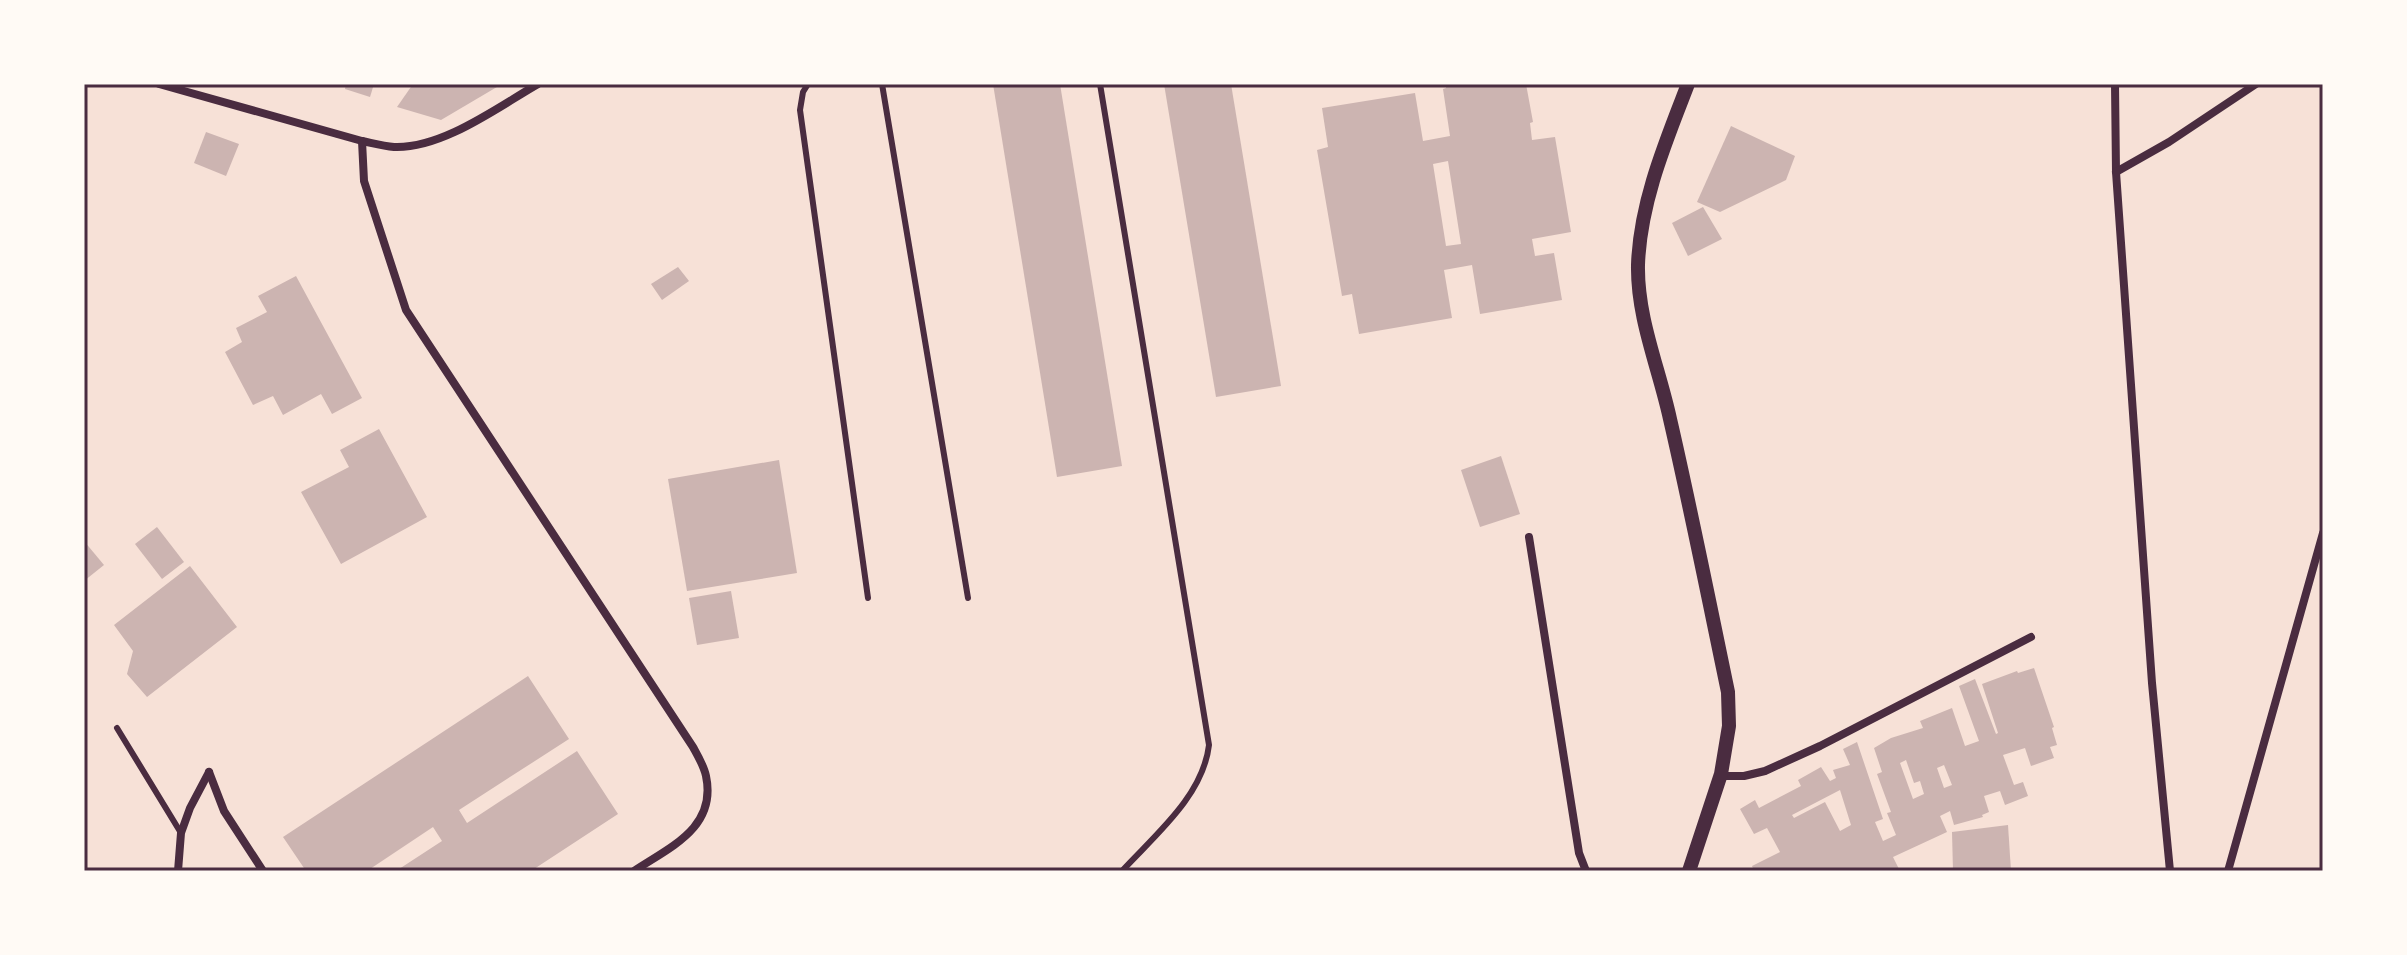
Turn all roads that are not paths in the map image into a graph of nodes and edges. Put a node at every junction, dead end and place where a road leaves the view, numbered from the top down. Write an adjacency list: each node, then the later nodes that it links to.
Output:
1 (159, 84): 9 (street)
2 (538, 84): 9 (street)
3 (808, 84): 13 (lane)
4 (882, 84): 14 (lane)
5 (1100, 84): 22 (lane)
6 (1688, 84): 17 (street)
7 (2115, 84): 10 (street)
8 (2256, 84): 10 (street)
9 (362, 141): 21 (street)
10 (2116, 172): 25 (street)
11 (2323, 533): 26 (street)
12 (1529, 537): 23 (street)
13 (868, 598)
14 (968, 598)
15 (2031, 637): 17 (street)
16 (117, 728): 18 (lane)
17 (1720, 776): 24 (street)
18 (181, 833): 19 (street); 20 (street)
19 (178, 871)
20 (263, 871)
21 (634, 871)
22 (1122, 871)
23 (1586, 871)
24 (1689, 871)
25 (2170, 871)
26 (2228, 871)

